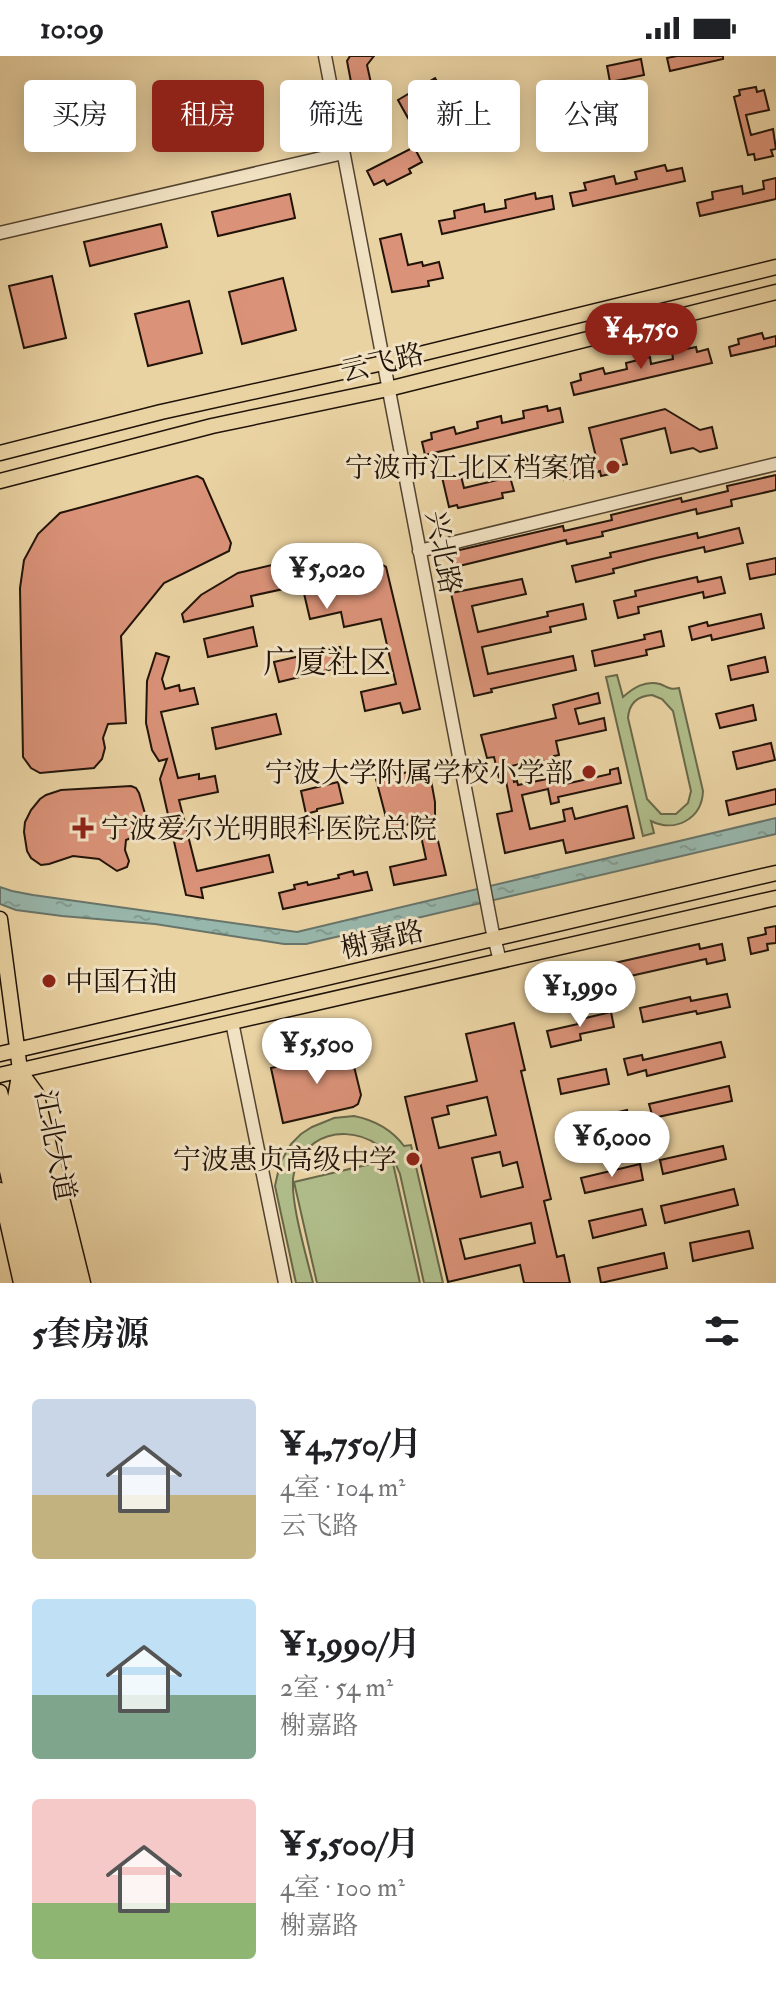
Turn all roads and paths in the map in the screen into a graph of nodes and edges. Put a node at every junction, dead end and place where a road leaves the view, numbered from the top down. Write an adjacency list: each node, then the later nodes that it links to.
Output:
1 (325, 56): 2 (street, 兴北路)
2 (343, 153): 3 (street); 6 (street, 兴北路)
3 (0, 233)
4 (776, 267): 6 (main road, 云飞路)
5 (776, 292): 7 (main road, 云飞路)
6 (383, 363): 7 (street, 兴北路); 8 (main road, 云飞路)
7 (388, 389): 10 (main road, 云飞路); 11 (street, 兴北路)
8 (0, 453)
9 (776, 464): 11 (street)
10 (0, 481)
11 (419, 551): 15 (street, 兴北路)
12 (776, 873): 15 (main road, 榭嘉路)
13 (776, 898): 16 (main road, 榭嘉路)
14 (0, 922): 18 (main road, 江北大道)
15 (493, 934): 16 (street, 兴北路); 18 (main road, 榭嘉路)
16 (500, 961): 17 (main road, 榭嘉路)
17 (232, 1022): 20 (main road, 榭嘉路); 31 (street)
18 (17, 1050): 19 (main road, 榭嘉路); 20 (main road, 江北大道)
19 (0, 1054)
20 (20, 1070): 21 (main road, 榭嘉路); 28 (main road, 江北大道); 29 (highway); 30 (main road)
21 (0, 1075)
22 (0, 1092): 27 (main road, 江北大道)
23 (0, 1130): 26 (highway)
24 (0, 1190): 25 (main road)
25 (21, 1283)
26 (34, 1283)
27 (48, 1283)
28 (60, 1283)
29 (70, 1283)
30 (83, 1283)
31 (285, 1283)

